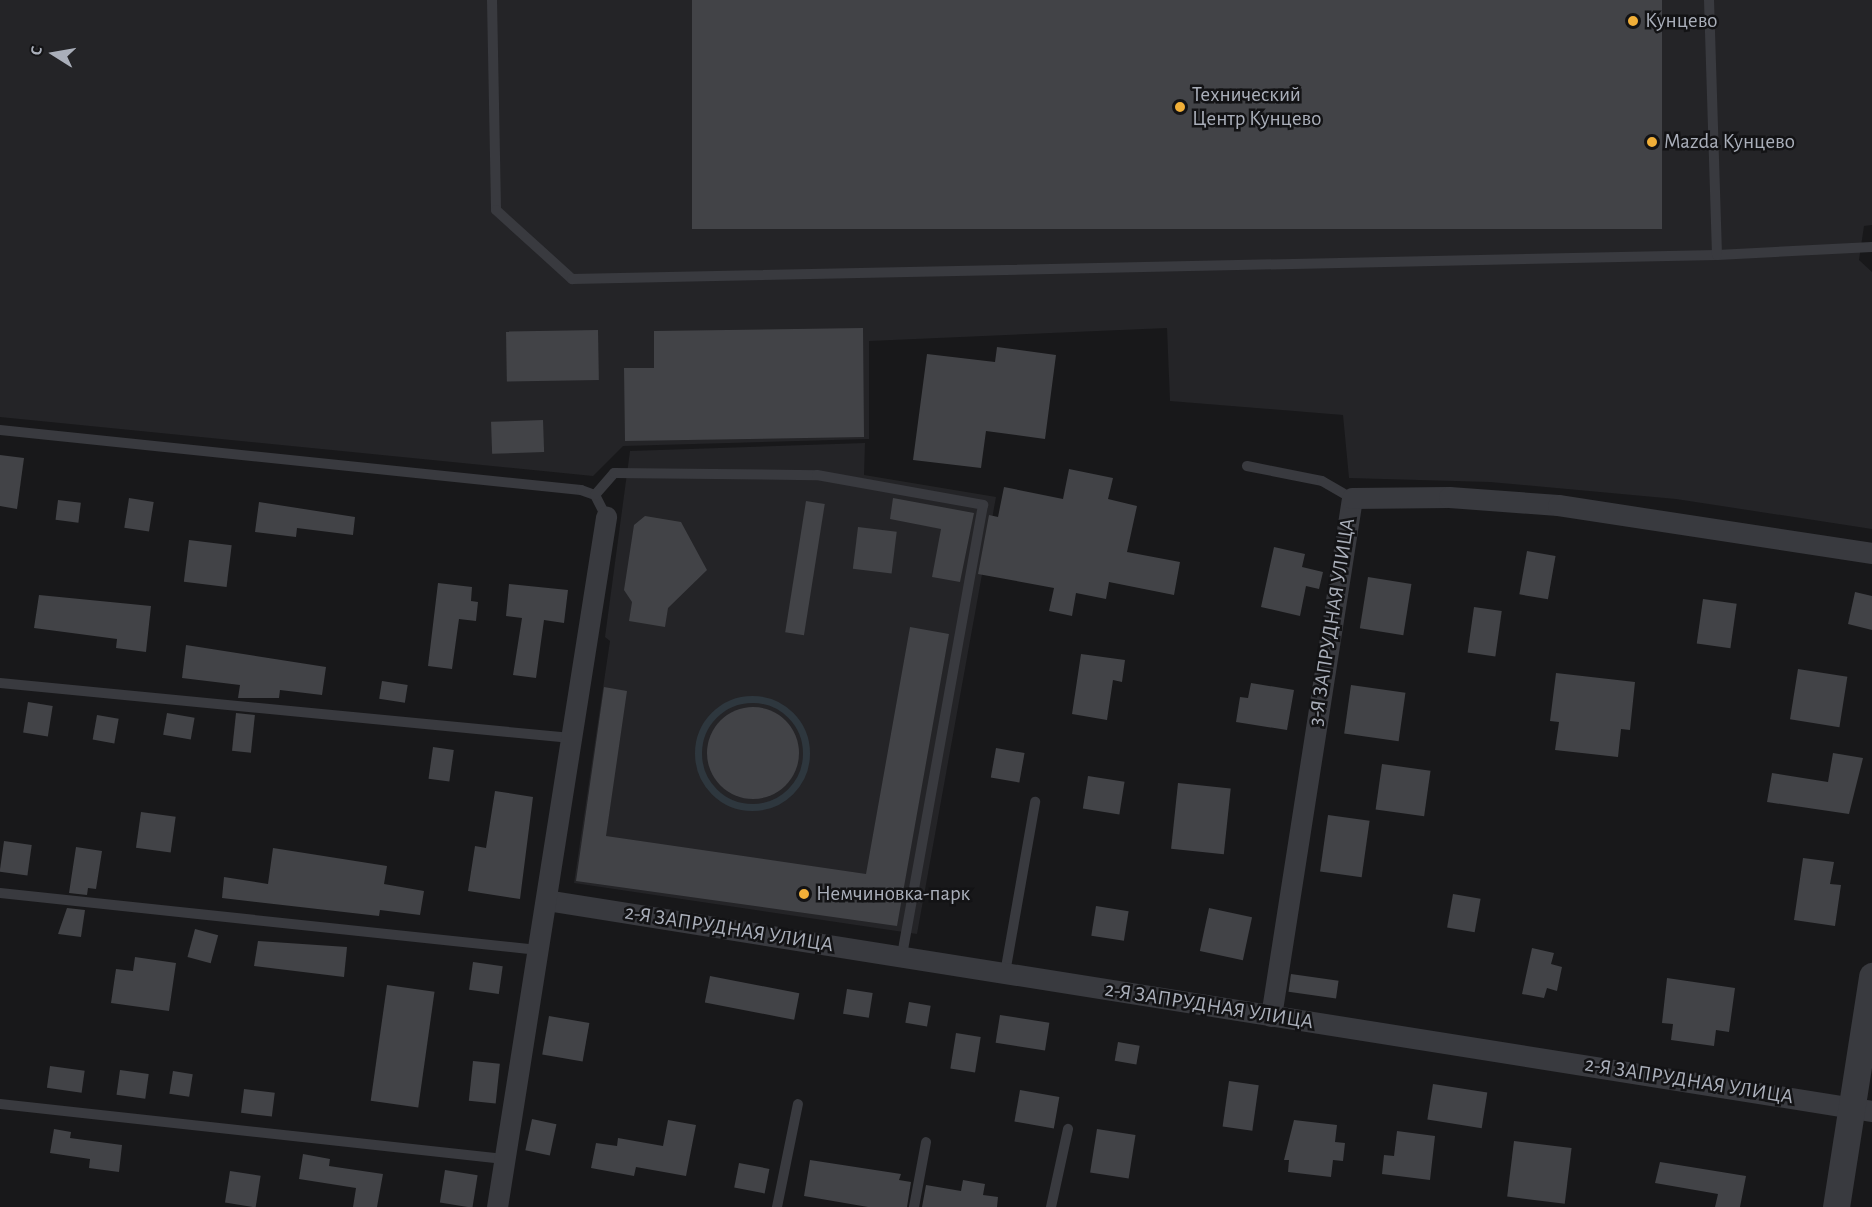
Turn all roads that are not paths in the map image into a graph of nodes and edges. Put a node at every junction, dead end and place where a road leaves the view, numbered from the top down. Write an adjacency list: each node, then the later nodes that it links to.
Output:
1 (492, 0): 4 (lane)
2 (1709, 0): 4 (lane)
3 (1872, 247): 4 (lane)
4 (1717, 255)
5 (0, 430): 7 (lane)
6 (1247, 466): 8 (lane)
7 (595, 495): 9 (lane); 17 (lane)
8 (1352, 498): 10 (street, 3-Я ЗАПРУДНАЯ УЛИЦА); 20 (street, 3-Я ЗАПРУДНАЯ УЛИЦА)
9 (606, 517): 12 (street)
10 (1872, 553)
11 (0, 683): 12 (lane)
12 (571, 738): 15 (street)
13 (1035, 801): 18 (lane)
14 (0, 893): 16 (lane)
15 (546, 900): 16 (street); 17 (street, 2-Я ЗАПРУДНАЯ УЛИЦА)
16 (538, 950): 26 (street)
17 (902, 957): 18 (street, 2-Я ЗАПРУДНАЯ УЛИЦА)
18 (1005, 973): 20 (street, 2-Я ЗАПРУДНАЯ УЛИЦА)
19 (1872, 976): 23 (street)
20 (1271, 1016): 23 (street, 2-Я ЗАПРУДНАЯ УЛИЦА)
21 (0, 1104): 26 (lane)
22 (798, 1104): 28 (lane)
23 (1862, 1110): 31 (street)
24 (1068, 1129): 30 (lane)
25 (926, 1142): 29 (lane)
26 (504, 1159): 27 (street)
27 (497, 1207)
28 (777, 1207)
29 (914, 1207)
30 (1051, 1207)
31 (1836, 1207)

